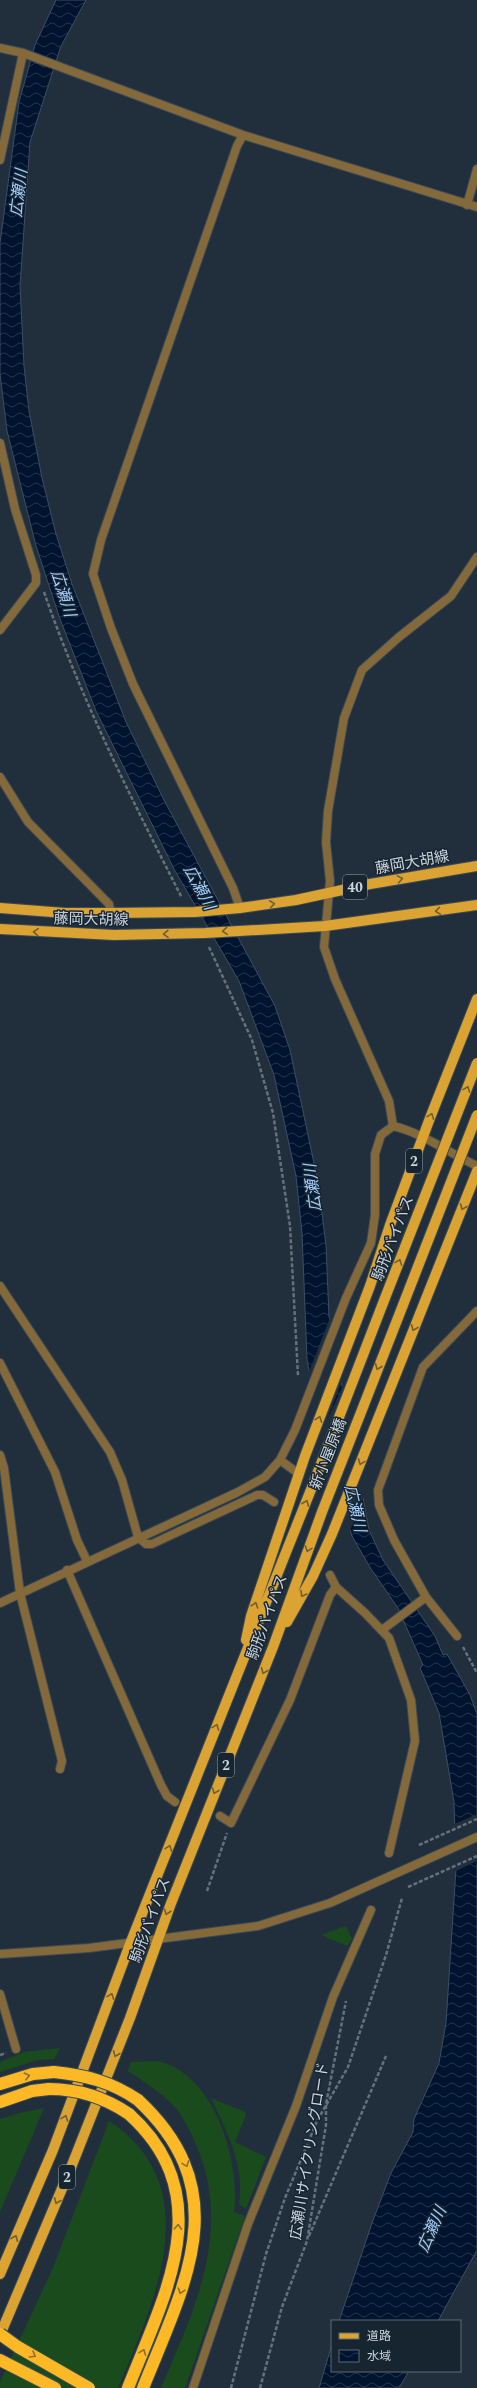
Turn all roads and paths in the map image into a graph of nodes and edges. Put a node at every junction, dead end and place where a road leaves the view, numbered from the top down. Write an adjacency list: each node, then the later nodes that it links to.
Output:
1 (0, 48): 2 (street)
2 (23, 53): 3 (street); 4 (street)
3 (243, 135): 6 (street); 18 (street)
4 (0, 158)
5 (477, 169): 6 (street)
6 (467, 205): 7 (street)
7 (477, 207)
8 (0, 443): 11 (street)
9 (477, 557): 14 (street)
10 (44, 591): 15 (path)
11 (0, 630)
12 (0, 777): 19 (street)
13 (477, 866): 14 (main road, 藤岡大胡線 / 40, one-way to 13)
14 (329, 892): 18 (main road, 藤岡大胡線 / 40, one-way to 14); 21 (street)
15 (182, 898)
16 (472, 906): 20 (main road); 21 (main road, 40, one-way to 21)
17 (0, 908): 19 (main road, 藤岡大胡線 / 40)
18 (237, 908): 19 (main road, 藤岡大胡線 / 40)
19 (111, 913)
20 (477, 913)
21 (325, 926): 22 (main road, 藤岡大胡線 / 40, one-way to 22); 27 (street)
22 (0, 929)
23 (209, 947): 34 (path)
24 (477, 999): 28 (main road, 2, one-way to 24)
25 (477, 1063): 35 (main road, 駒形バイパス / 2, one-way to 25, bridge)
26 (477, 1116): 41 (main road, 新小屋原橋 / 2, one-way to 41, bridge)
27 (393, 1126): 28 (street); 37 (street)
28 (423, 1137): 29 (street); 38 (main road, 2, one-way to 28)
29 (477, 1166)
30 (477, 1171): 52 (main road, 2, one-way to 52)
31 (0, 1286): 42 (street)
32 (477, 1311): 48 (street)
33 (0, 1363): 43 (street)
34 (298, 1376)
35 (355, 1379): 39 (main road, 新小屋原橋 / 2)
36 (0, 1455): 47 (street)
37 (280, 1460): 38 (street); 42 (street)
38 (299, 1474): 53 (main road, 2, one-way to 38)
39 (314, 1482): 53 (main road, 駒形バイパス / 2, one-way to 39)
40 (274, 1502): 42 (street)
41 (322, 1512): 52 (main road, 駒形バイパス / 2, one-way to 52)
42 (138, 1537): 43 (street)
43 (87, 1561): 44 (street)
44 (67, 1570): 47 (street); 56 (street)
45 (330, 1575): 46 (street)
46 (336, 1587): 50 (street); 59 (street)
47 (20, 1593): 49 (street); 55 (street)
48 (424, 1600): 50 (street); 51 (street)
49 (0, 1603)
50 (382, 1630): 62 (street)
51 (457, 1636): 54 (path)
52 (273, 1648): 68 (main road, 駒形バイパス / 2, one-way to 68)
53 (239, 1670): 69 (main road, 駒形バイパス / 2, one-way to 53)
54 (477, 1673)
55 (60, 1769)
56 (175, 1802)
57 (220, 1816): 59 (street)
58 (477, 1819): 61 (path)
59 (231, 1823): 65 (path)
60 (477, 1837): 68 (street)
61 (419, 1845)
62 (389, 1853)
63 (477, 1856): 64 (path)
64 (408, 1887)
65 (207, 1891)
66 (402, 1898): 77 (path)
67 (371, 1910): 86 (street)
68 (158, 1940): 69 (street); 80 (main road, 駒形バイパス / 2, one-way to 80)
69 (130, 1944): 70 (street); 79 (main road, 駒形バイパス / 2, one-way to 69)
70 (0, 1954)
71 (0, 1994): 73 (street)
72 (346, 1998): 77 (path, 広瀬川サイクリングロード)
73 (16, 2049)
74 (386, 2056): 78 (path)
75 (0, 2084): 85 (highway, one-way to 85, bridge)
76 (0, 2102): 84 (highway, one-way to 76, bridge)
77 (326, 2104): 78 (path, 広瀬川サイクリングロード); 87 (path)
78 (307, 2240): 88 (path, 広瀬川サイクリングロード)
79 (0, 2274)
80 (0, 2334): 83 (highway, one-way to 83, bridge)
81 (0, 2360): 82 (highway)
82 (55, 2388)
83 (90, 2388)
84 (128, 2388)
85 (143, 2388)
86 (193, 2388)
87 (231, 2388)
88 (260, 2388)

